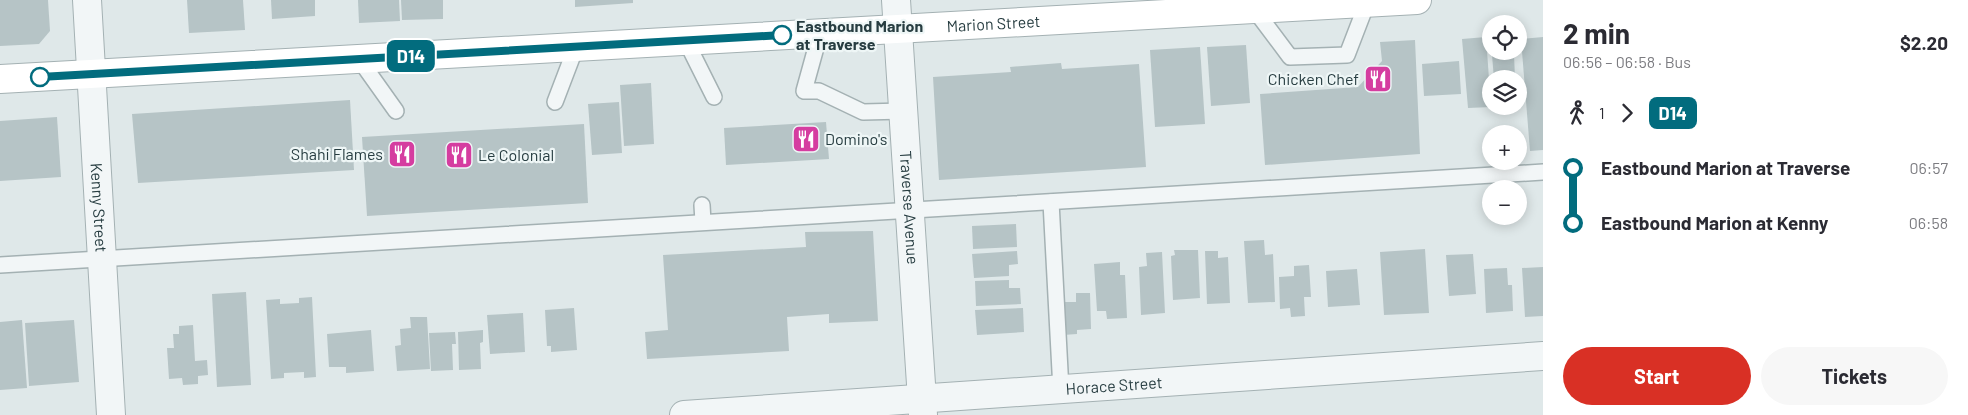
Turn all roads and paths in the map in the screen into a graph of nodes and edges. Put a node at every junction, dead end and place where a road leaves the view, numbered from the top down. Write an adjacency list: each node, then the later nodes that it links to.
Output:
1 (87, 0): 12 (street, Kenny Street)
2 (896, 0): 7 (street, Traverse Avenue)
3 (1417, 0): 4 (main road, Marion Street)
4 (1367, 3): 6 (main road, Marion Street); 6 (lane)
5 (1221, 5): 6 (main road, Marion Street); 7 (main road, Marion Street)
6 (1254, 9)
7 (898, 29): 8 (main road, Marion Street); 16 (street, Traverse Avenue)
8 (820, 33): 9 (main road, Marion Street); 16 (lane)
9 (686, 41): 10 (main road, Marion Street); 14 (lane)
10 (576, 47): 11 (main road, Marion Street); 15 (lane)
11 (358, 59): 12 (main road, Marion Street); 17 (lane)
12 (91, 74): 13 (main road, Marion Street); 23 (street, Kenny Street)
13 (0, 79)
14 (714, 97)
15 (555, 102)
16 (904, 110): 21 (street, Traverse Avenue)
17 (396, 111)
18 (1543, 172): 19 (lane)
19 (1051, 202): 21 (lane); 26 (lane)
20 (702, 205): 22 (lane)
21 (910, 210): 22 (lane); 27 (street, Traverse Avenue)
22 (703, 222): 23 (lane)
23 (104, 259): 24 (lane); 28 (street, Kenny Street)
24 (0, 266)
25 (1543, 356): 26 (street, Horace Street)
26 (1061, 390): 27 (street, Horace Street)
27 (922, 407): 29 (street, Horace Street)
28 (111, 415)
29 (684, 415)

